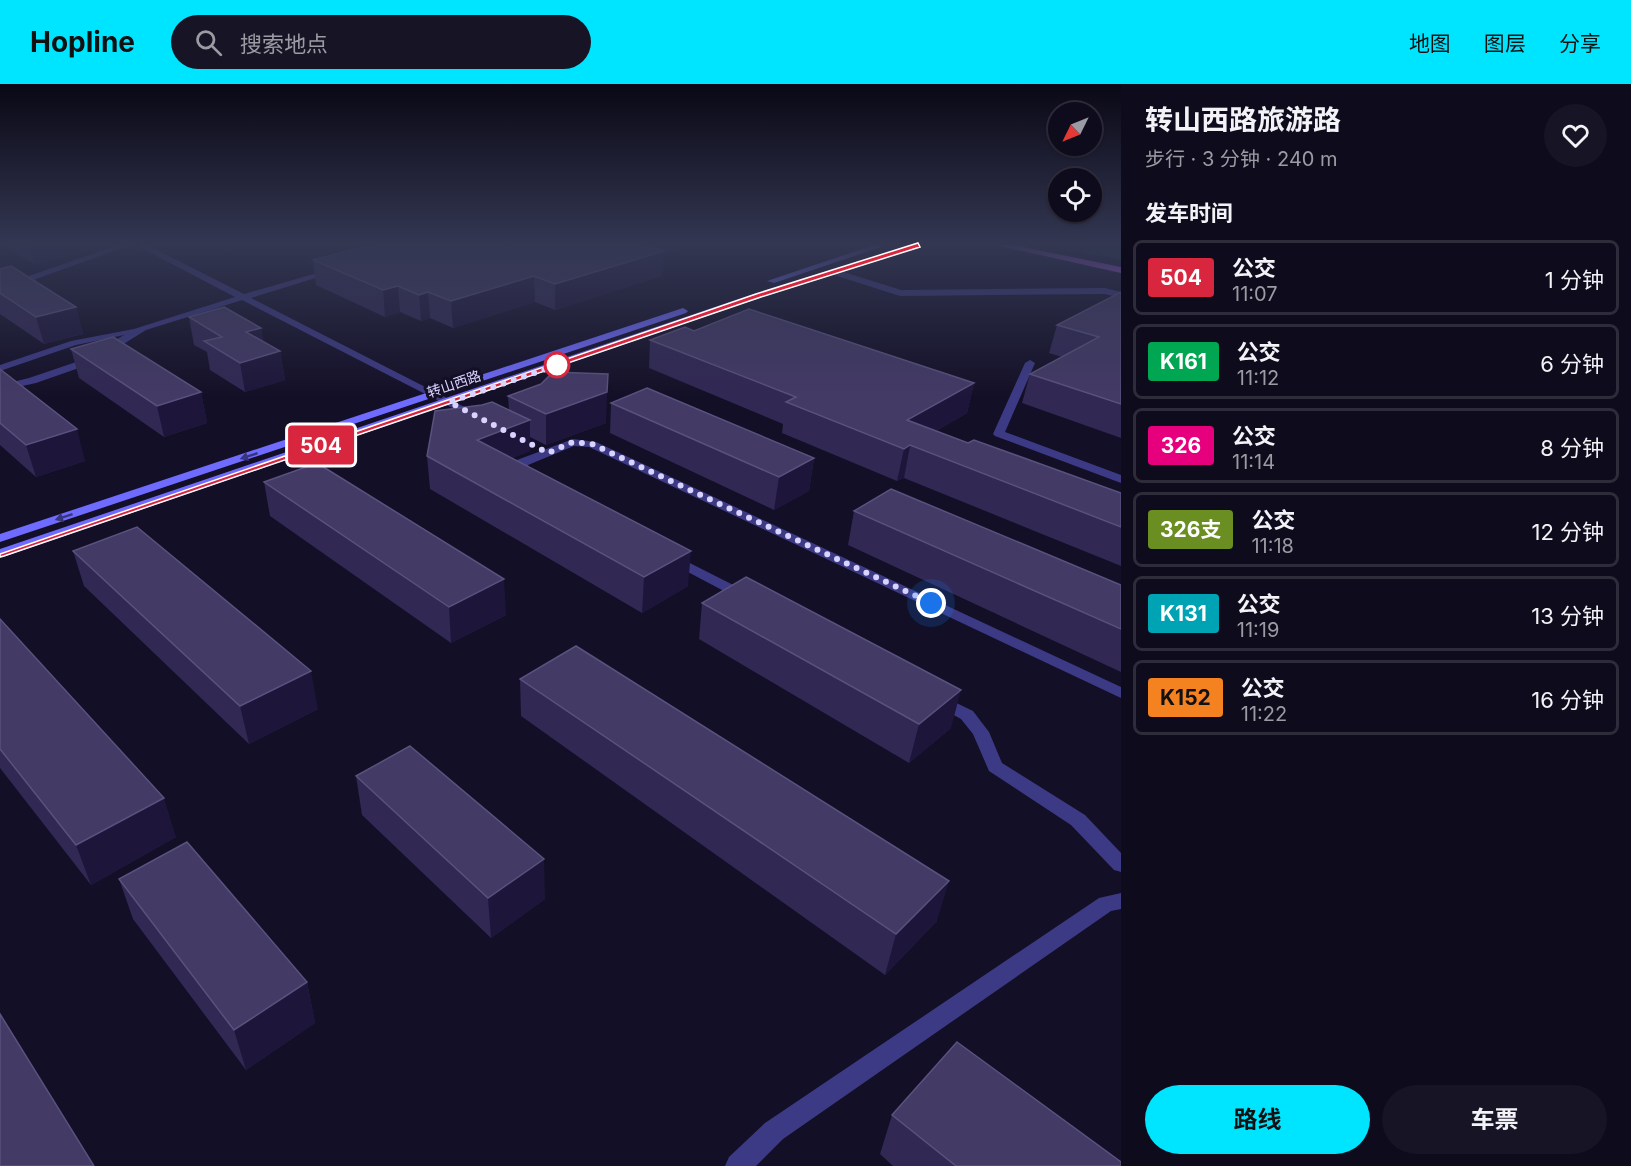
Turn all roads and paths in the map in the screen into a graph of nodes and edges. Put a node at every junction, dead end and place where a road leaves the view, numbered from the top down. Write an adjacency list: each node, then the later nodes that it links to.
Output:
1 (240, 295): 5 (street)
2 (248, 295): 5 (street)
3 (731, 295): 10 (main road, 转山西路)
4 (758, 295): 11 (main road, 转山西路)
5 (243, 297): 6 (street); 10 (street)
6 (143, 328): 8 (street); 9 (street)
7 (1030, 363): 13 (street)
8 (0, 368)
9 (0, 388)
10 (434, 394): 11 (street); 15 (main road, 转山西路, one-way to 15)
11 (449, 402): 12 (street); 17 (main road, 转山西路)
12 (488, 422)
13 (1121, 478)
14 (536, 485): 20 (street)
15 (0, 538)
16 (662, 552): 18 (street)
17 (0, 554)
18 (757, 603)
19 (925, 693): 21 (street)
20 (1121, 693)
21 (1121, 865)
22 (1121, 901): 23 (street)
23 (738, 1166)

